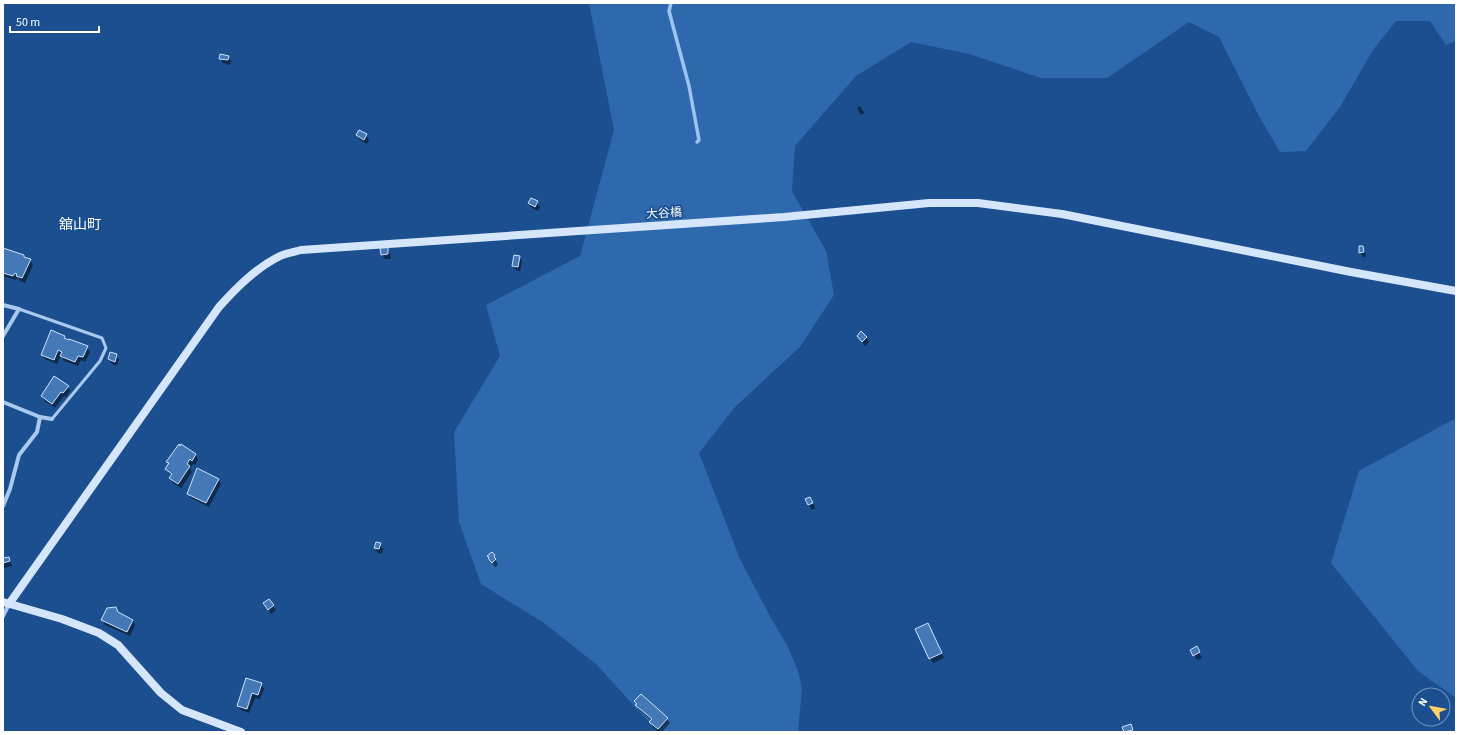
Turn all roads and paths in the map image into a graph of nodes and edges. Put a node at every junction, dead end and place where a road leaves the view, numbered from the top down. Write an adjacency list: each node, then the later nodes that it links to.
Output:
1 (1456, 290): 9 (street, 大谷橋)
2 (3, 305): 3 (street)
3 (19, 309): 4 (street); 7 (lane)
4 (3, 336)
5 (3, 402): 6 (street)
6 (40, 417): 7 (street); 8 (street)
7 (52, 419)
8 (3, 506)
9 (6, 603): 10 (street); 11 (street)
10 (3, 616)
11 (241, 732)

